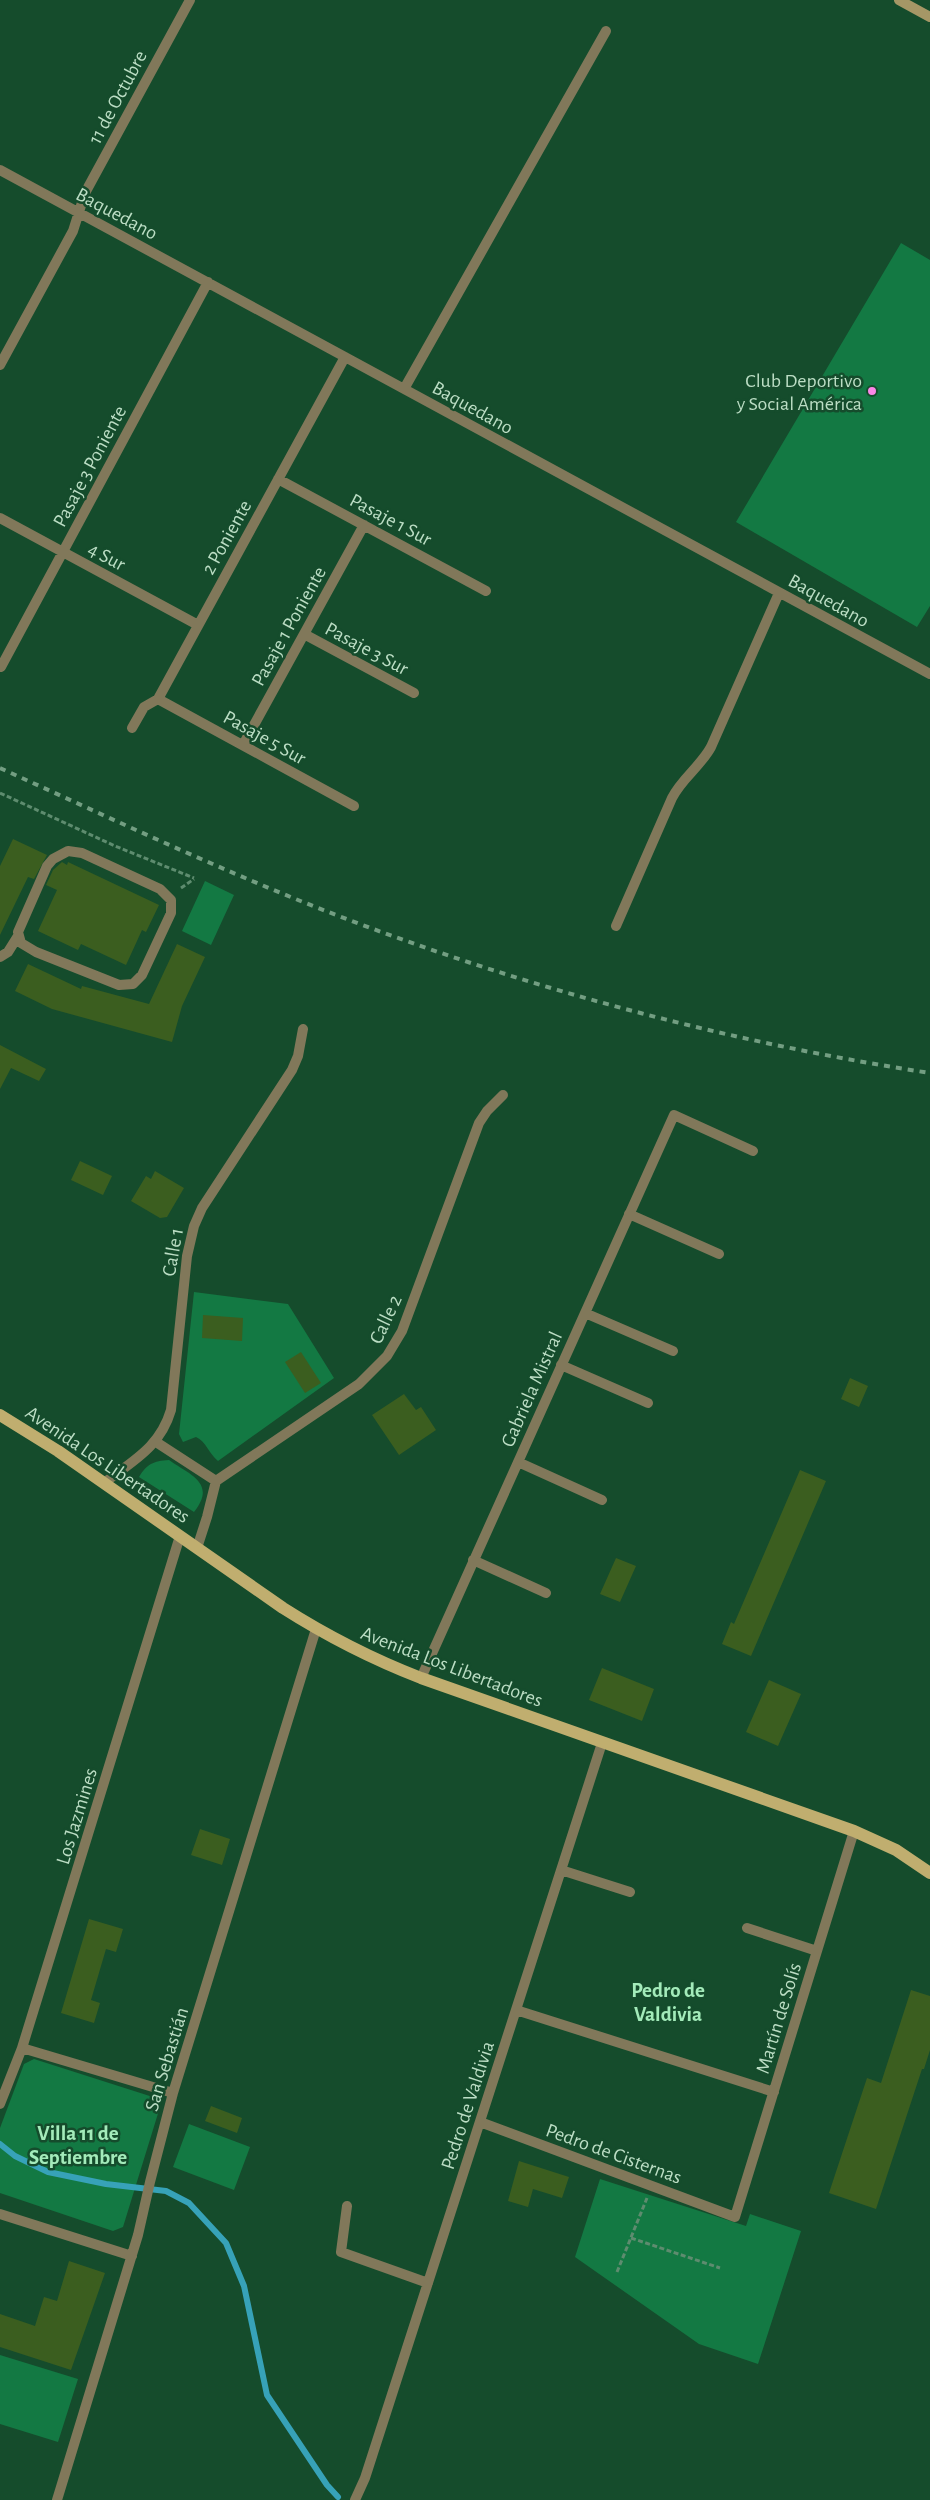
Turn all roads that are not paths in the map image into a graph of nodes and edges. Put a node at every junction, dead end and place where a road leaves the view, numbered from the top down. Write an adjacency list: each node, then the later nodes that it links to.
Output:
1 (190, 0): 6 (street, 11 de Octubre)
2 (899, 0): 3 (street)
3 (930, 17)
4 (606, 31): 10 (street)
5 (0, 170): 6 (street, Baquedano)
6 (79, 212): 7 (street, Baquedano); 9 (street, 11 de Octubre)
7 (208, 282): 8 (street, Baquedano); 14 (street, Pasaje 3 Poniente)
8 (345, 357): 10 (street, Baquedano); 11 (street, 2 Poniente)
9 (0, 365)
10 (404, 389): 16 (street, Baquedano)
11 (278, 479): 13 (street, Pasaje 1 Sur); 17 (street, 2 Poniente)
12 (0, 518): 14 (street, 4 Sur)
13 (364, 525): 15 (street, Pasaje 1 Sur); 18 (street, Pasaje 1 Poniente)
14 (62, 552): 17 (street, 4 Sur); 19 (street, Pasaje 3 Poniente)
15 (486, 591)
16 (779, 593): 20 (street, Baquedano); 26 (street)
17 (198, 625): 22 (street, 2 Poniente)
18 (304, 634): 21 (street, Pasaje 3 Sur); 24 (street, Pasaje 1 Poniente)
19 (1, 667)
20 (930, 674)
21 (414, 693)
22 (158, 699): 23 (street, 2 Poniente); 24 (street, Pasaje 5 Sur)
23 (132, 728)
24 (243, 745): 25 (street, Pasaje 5 Sur)
25 (354, 806)
26 (616, 926)
27 (18, 936): 27 (street); 28 (street)
28 (0, 957)
29 (303, 1029): 39 (street, Calle 1)
30 (503, 1095): 41 (street, Calle 2)
31 (753, 1151): 32 (street, Gabriela Mistral)
32 (629, 1214): 33 (street); 34 (street, Gabriela Mistral)
33 (719, 1254)
34 (585, 1313): 35 (street); 36 (street, Gabriela Mistral)
35 (673, 1351)
36 (561, 1365): 37 (street); 40 (street, Gabriela Mistral)
37 (648, 1403)
38 (0, 1415): 42 (main road, Avenida Los Libertadores)
39 (156, 1442): 41 (street); 42 (street, Calle 1)
40 (518, 1462): 43 (street); 46 (street, Gabriela Mistral)
41 (216, 1481): 45 (street)
42 (104, 1483): 44 (main road, Avenida Los Libertadores)
43 (602, 1500)
44 (180, 1536): 45 (main road, Avenida Los Libertadores); 58 (street, Los Jazmines)
45 (196, 1548): 48 (main road, Avenida Los Libertadores)
46 (473, 1560): 47 (street); 49 (street, Gabriela Mistral)
47 (546, 1593)
48 (316, 1630): 49 (main road, Avenida Los Libertadores); 60 (street, San Sebastián)
49 (420, 1678): 50 (main road, Avenida Los Libertadores)
50 (602, 1742): 51 (main road, Avenida Los Libertadores); 52 (street, Pedro de Valdivia)
51 (854, 1830): 53 (main road, Avenida Los Libertadores); 56 (street, Martín de Solís)
52 (561, 1870): 54 (street); 57 (street, Pedro de Valdivia)
53 (930, 1873)
54 (630, 1892)
55 (747, 1928): 56 (street)
56 (818, 1951): 59 (street, Martín de Solís)
57 (516, 2010): 59 (street); 62 (street, Pedro de Valdivia)
58 (22, 2048): 60 (street); 61 (street, Los Jazmines)
59 (774, 2092): 65 (street, Martín de Solís)
60 (173, 2094): 66 (street, San Sebastián)
61 (0, 2104)
62 (480, 2122): 65 (street, Pedro de Cisternas); 67 (street, Pedro de Valdivia)
63 (347, 2206): 67 (street)
64 (0, 2214): 66 (street)
65 (735, 2217)
66 (132, 2256): 68 (street, San Sebastián)
67 (428, 2282): 69 (street, Pedro de Valdivia)
68 (57, 2500)
69 (355, 2500)

